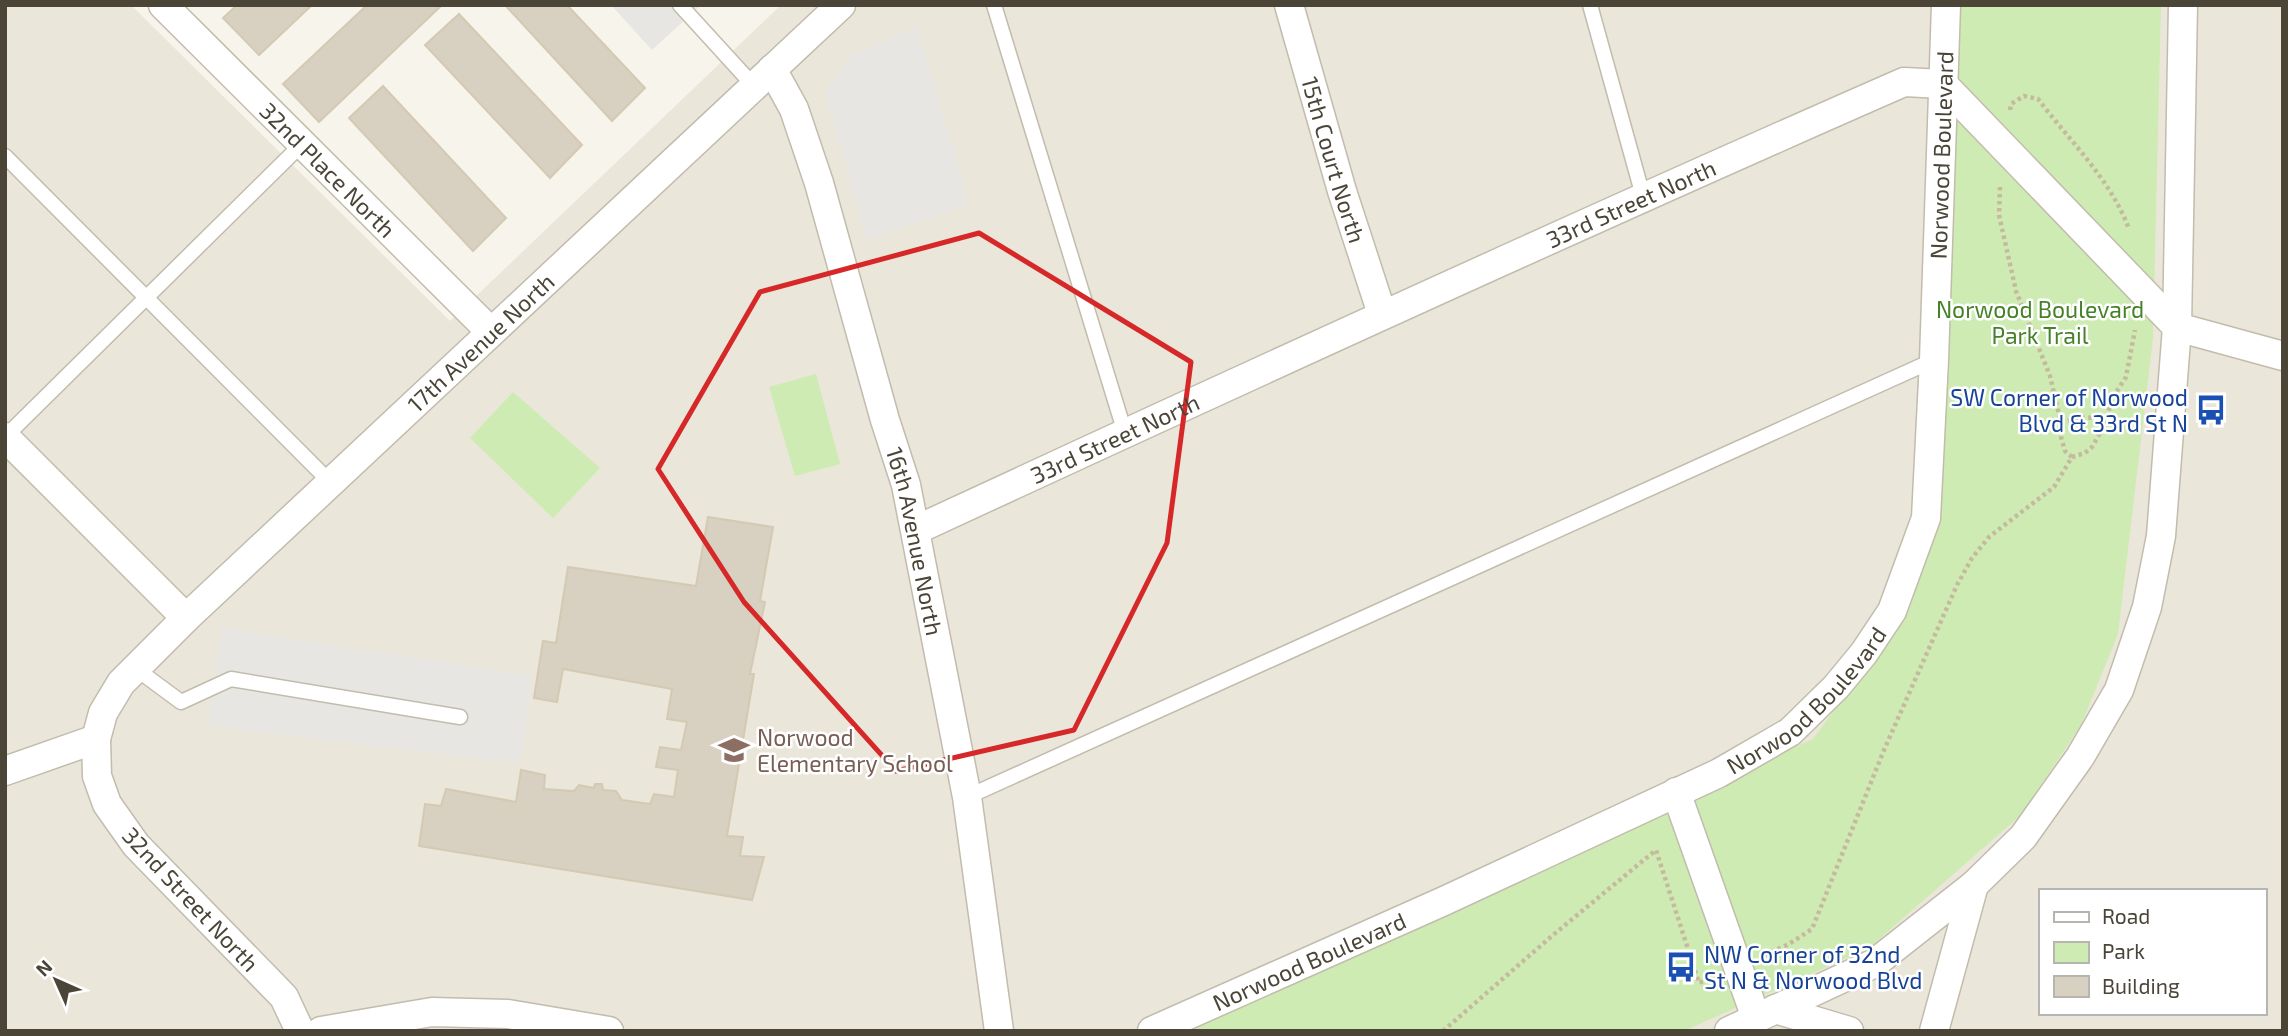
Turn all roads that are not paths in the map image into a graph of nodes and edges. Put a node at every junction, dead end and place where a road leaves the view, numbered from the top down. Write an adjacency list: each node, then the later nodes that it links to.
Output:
1 (163, 5): 11 (street, 32nd Place North)
2 (680, 5): 9 (lane)
3 (841, 5): 9 (street, 17th Avenue North)
4 (994, 5): 20 (lane)
5 (1289, 5): 15 (street, 15th Court North)
6 (1590, 5): 13 (lane)
7 (1946, 5): 10 (street, Norwood Boulevard)
8 (2183, 5): 16 (street)
9 (763, 78): 17 (street, 17th Avenue North); 23 (street, 16th Avenue North)
10 (1943, 83): 13 (street, 33rd Street North); 16 (street); 19 (street, Norwood Boulevard)
11 (302, 144): 14 (lane); 17 (street, 32nd Place North)
12 (5, 156): 14 (lane)
13 (1643, 196): 15 (street, 33rd Street North)
14 (147, 298): 21 (lane); 22 (lane)
15 (1382, 314): 20 (street, 33rd Street North)
16 (2177, 327): 18 (street); 31 (street)
17 (491, 332): 22 (street, 17th Avenue North)
18 (2283, 356)
19 (1934, 360): 29 (street, Norwood Boulevard); 30 (lane)
20 (1125, 433): 23 (street, 33rd Street North)
21 (5, 437): 24 (street)
22 (332, 484): 24 (street, 17th Avenue North)
23 (916, 530): 30 (street, 16th Avenue North)
24 (186, 618): 25 (street, 17th Avenue North)
25 (128, 675): 26 (lane); 27 (street, 32nd Street North)
26 (460, 717)
27 (96, 739): 28 (street); 33 (street, 32nd Street North)
28 (5, 771)
29 (1676, 792): 32 (street); 37 (street, Norwood Boulevard)
30 (967, 797): 36 (street, 16th Avenue North)
31 (1974, 885): 32 (street); 40 (street)
32 (1765, 1013): 38 (street); 39 (street)
33 (300, 1031)
34 (321, 1031): 35 (street)
35 (609, 1031)
36 (999, 1031)
37 (1152, 1031)
38 (1729, 1031)
39 (1849, 1031)
40 (1934, 1031)

